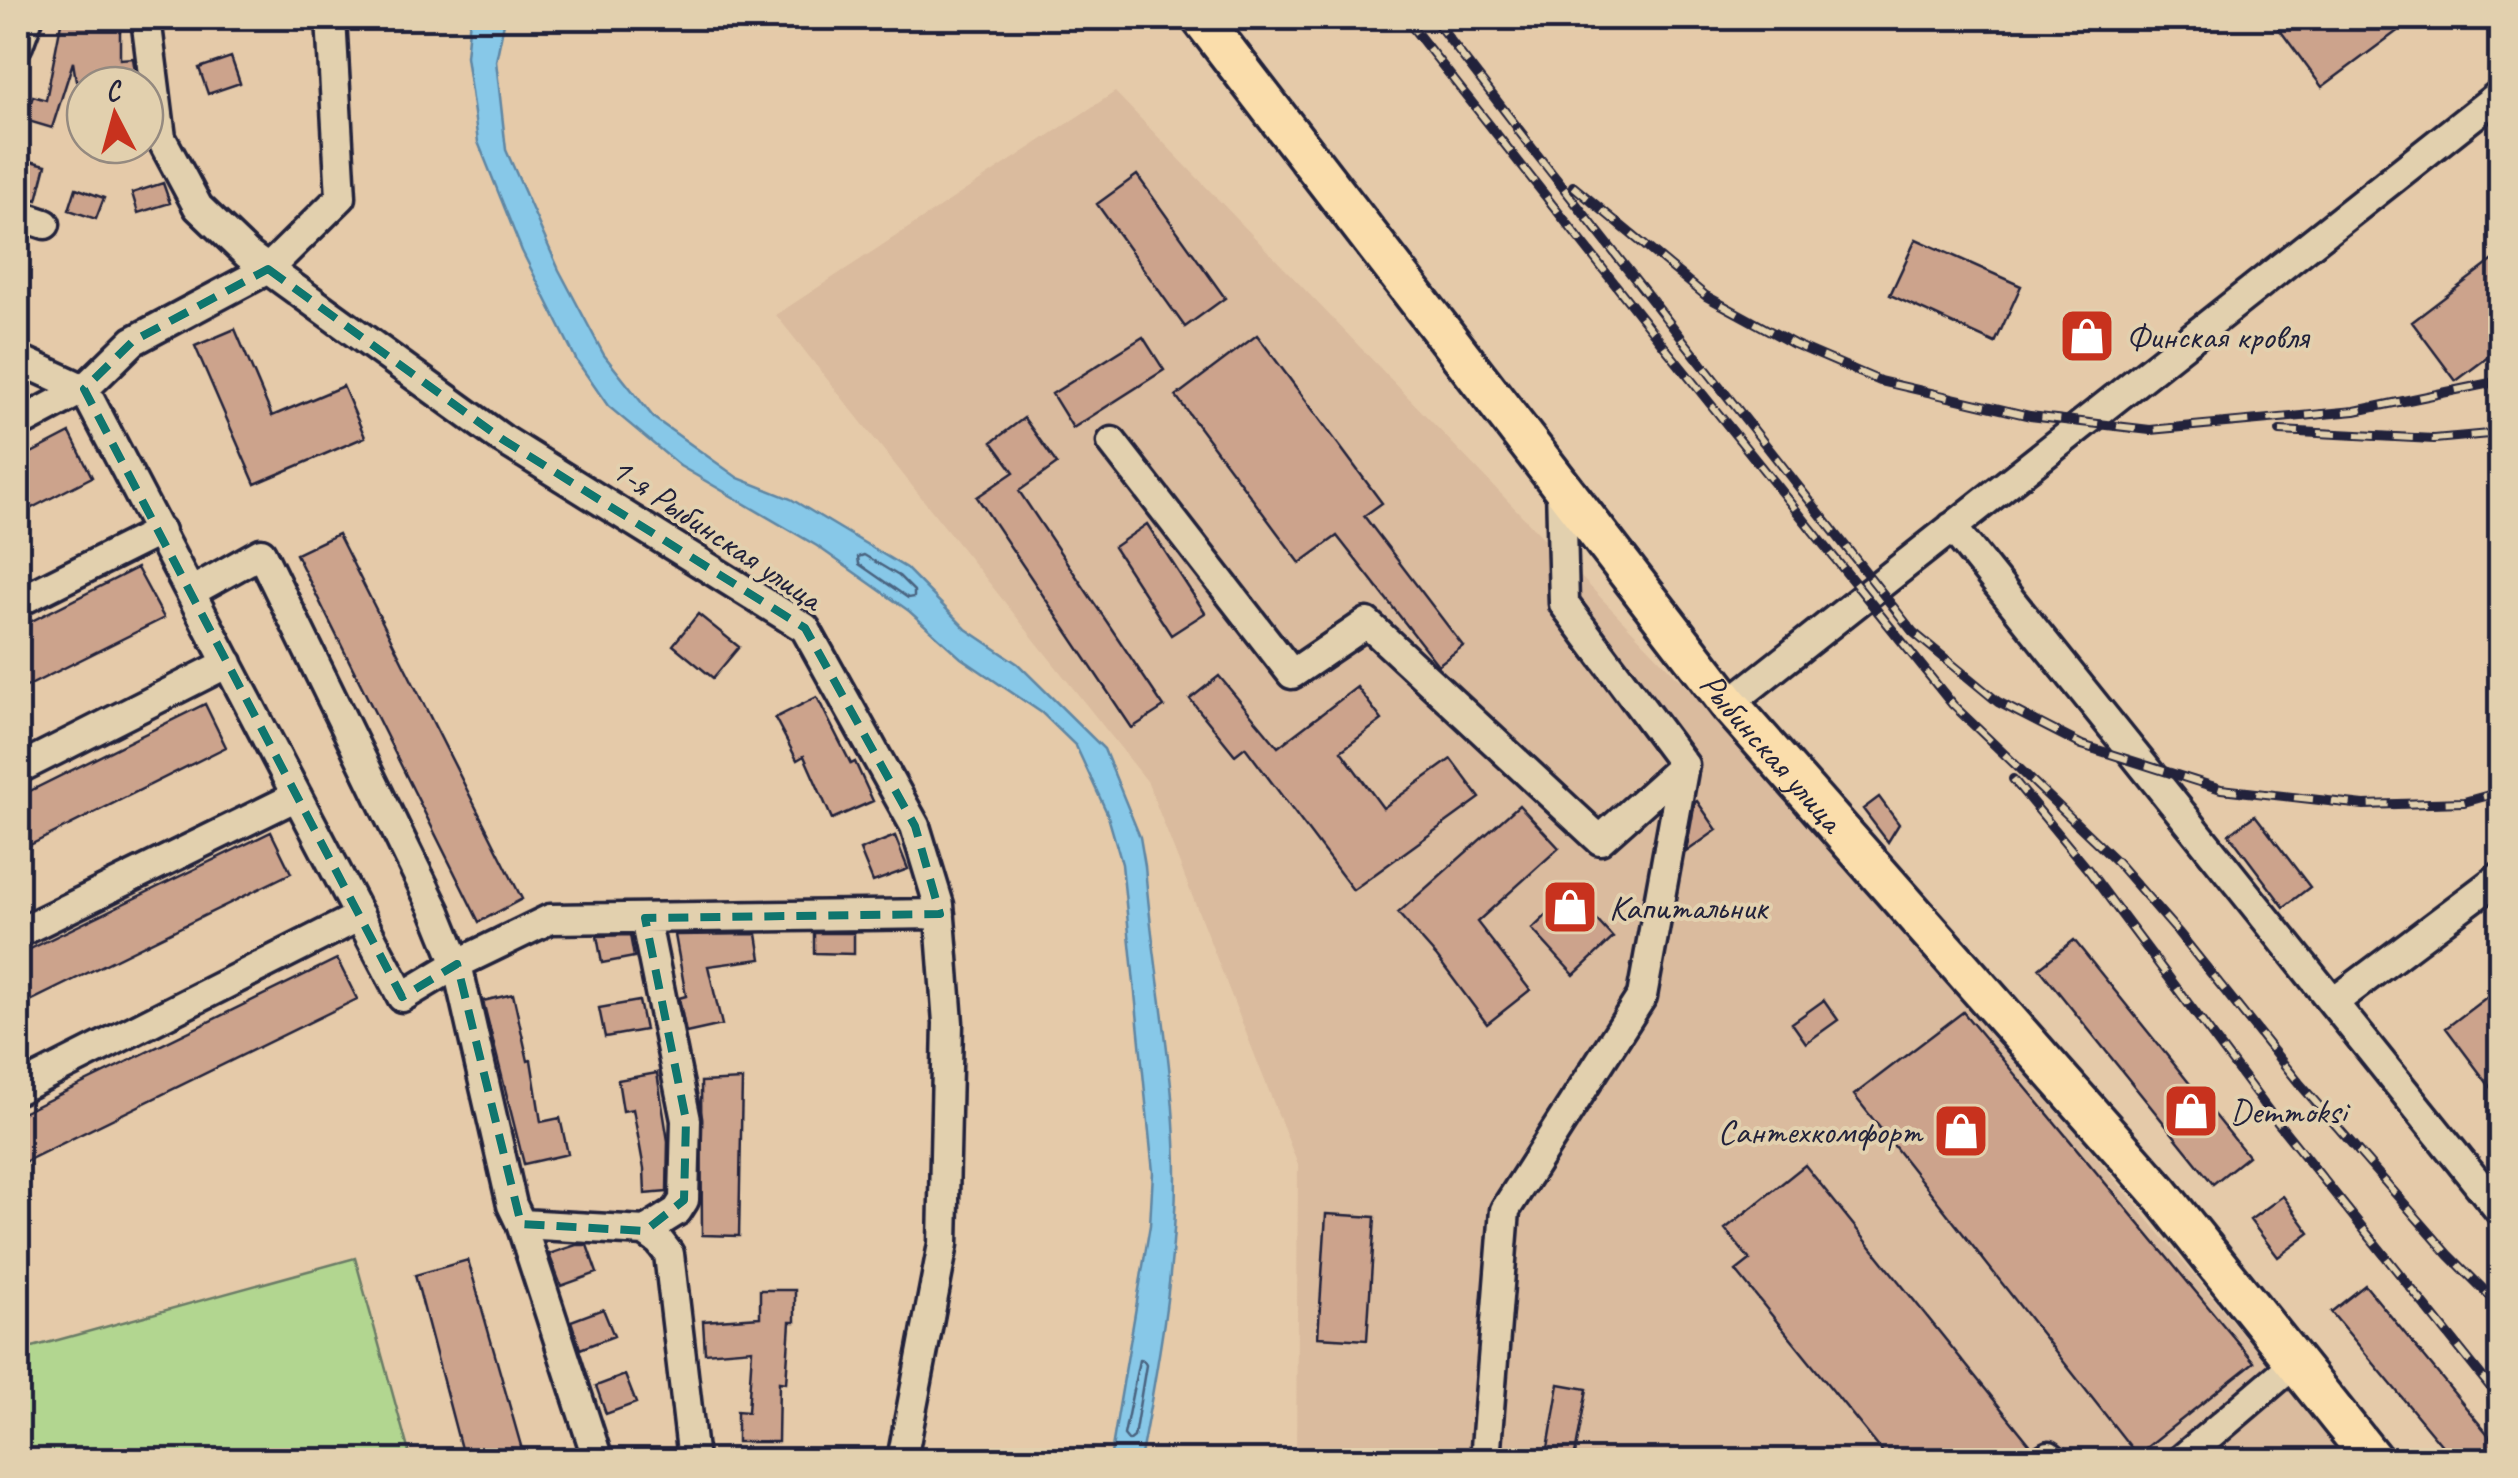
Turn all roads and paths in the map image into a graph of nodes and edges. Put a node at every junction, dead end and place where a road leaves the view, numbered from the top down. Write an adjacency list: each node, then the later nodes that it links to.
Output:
1 (146, 18): 5 (street, 1-я Рыбинская улица)
2 (330, 18): 5 (street)
3 (1201, 18): 10 (main road, Рыбинская улица)
4 (2500, 94): 11 (street)
5 (268, 269): 7 (street); 21 (street, 1-я Рыбинская улица)
6 (18, 359): 7 (street)
7 (84, 389): 8 (street); 12 (street)
8 (18, 424)
9 (1112, 442): 17 (street)
10 (1561, 486): 16 (main road, Рыбинская улица); 17 (street)
11 (1952, 528): 16 (street); 26 (street)
12 (160, 531): 13 (street); 14 (street)
13 (191, 592): 15 (street); 25 (street)
14 (18, 602)
15 (228, 663): 18 (street); 19 (street)
16 (1728, 704): 31 (main road, Рыбинская улица)
17 (1684, 765): 35 (street)
18 (18, 769)
19 (297, 796): 22 (street); 24 (street)
20 (2500, 877): 26 (street)
21 (940, 914): 23 (street); 34 (street, 1-я Рыбинская улица)
22 (360, 916): 25 (street); 27 (street)
23 (646, 918): 25 (street); 30 (street)
24 (18, 934)
25 (457, 964): 29 (street)
26 (2334, 1002): 28 (street)
27 (18, 1090)
28 (2500, 1211)
29 (521, 1224): 30 (street); 32 (street)
30 (645, 1231): 33 (street)
31 (2296, 1362): 38 (street); 39 (main road, Рыбинская улица)
32 (598, 1460)
33 (693, 1460)
34 (902, 1460)
35 (1485, 1460)
36 (2043, 1460): 37 (street)
37 (2054, 1460)
38 (2181, 1460)
39 (2373, 1460)

